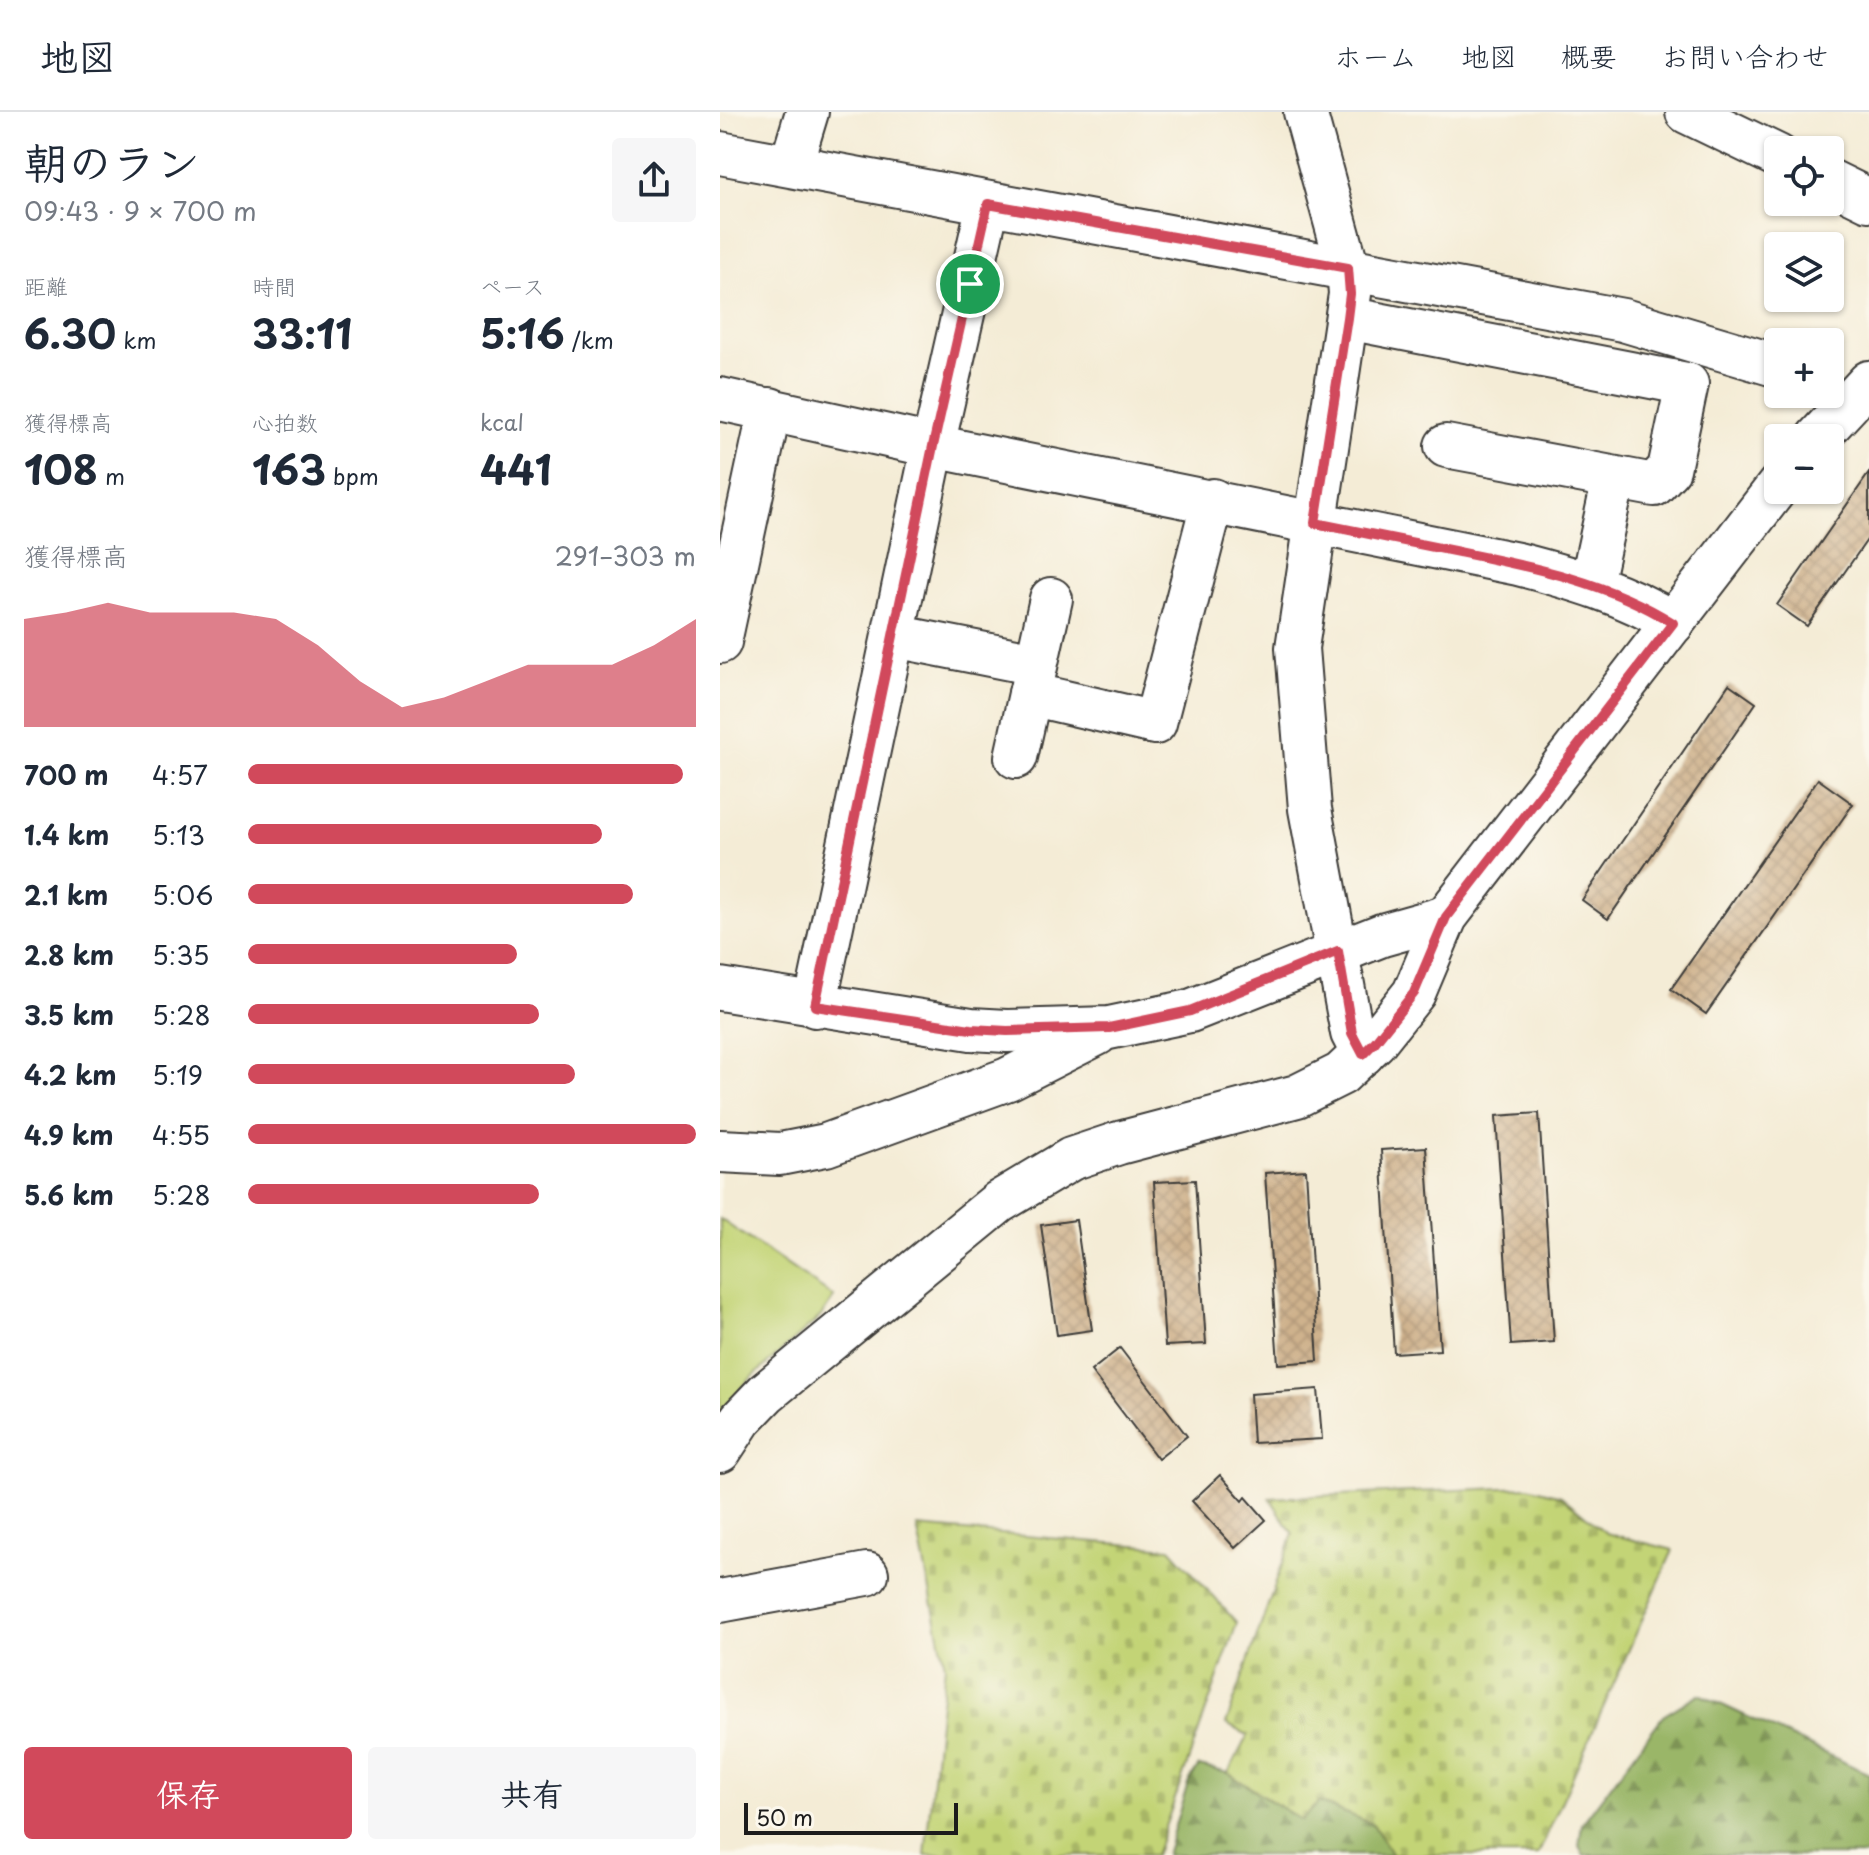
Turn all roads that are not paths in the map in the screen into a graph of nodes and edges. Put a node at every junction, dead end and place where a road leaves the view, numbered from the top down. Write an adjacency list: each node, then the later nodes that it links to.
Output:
1 (807, 112): 6 (street)
2 (1305, 112): 10 (street)
3 (1687, 112): 4 (street)
4 (1764, 149)
5 (720, 153): 6 (street)
6 (791, 165): 9 (street)
7 (1844, 188): 8 (street)
8 (1869, 200)
9 (988, 204): 10 (street); 17 (street)
10 (1348, 268): 11 (street); 12 (street)
11 (1347, 318): 19 (street); 22 (street)
12 (1764, 362)
13 (1854, 384): 16 (street)
14 (720, 399): 15 (street)
15 (770, 409): 17 (street); 27 (street)
16 (1827, 424)
17 (933, 446): 20 (street); 26 (street)
18 (1446, 446): 19 (street)
19 (1614, 478): 23 (street)
20 (1213, 500): 22 (street); 28 (street)
21 (1764, 504): 25 (street)
22 (1315, 523): 23 (street); 31 (street)
23 (1591, 584): 25 (street)
24 (1051, 599): 28 (street)
25 (1673, 623): 30 (street)
26 (894, 636): 28 (street); 33 (street)
27 (720, 642)
28 (1033, 679): 29 (street)
29 (1016, 757)
30 (1446, 917): 31 (street); 35 (street)
31 (1338, 951): 34 (street); 35 (street)
32 (720, 989): 33 (street)
33 (815, 1006): 34 (street)
34 (1109, 1028): 36 (street)
35 (1363, 1054): 37 (street)
36 (720, 1151)
37 (720, 1451)
38 (850, 1586): 39 (street)
39 (720, 1601)

